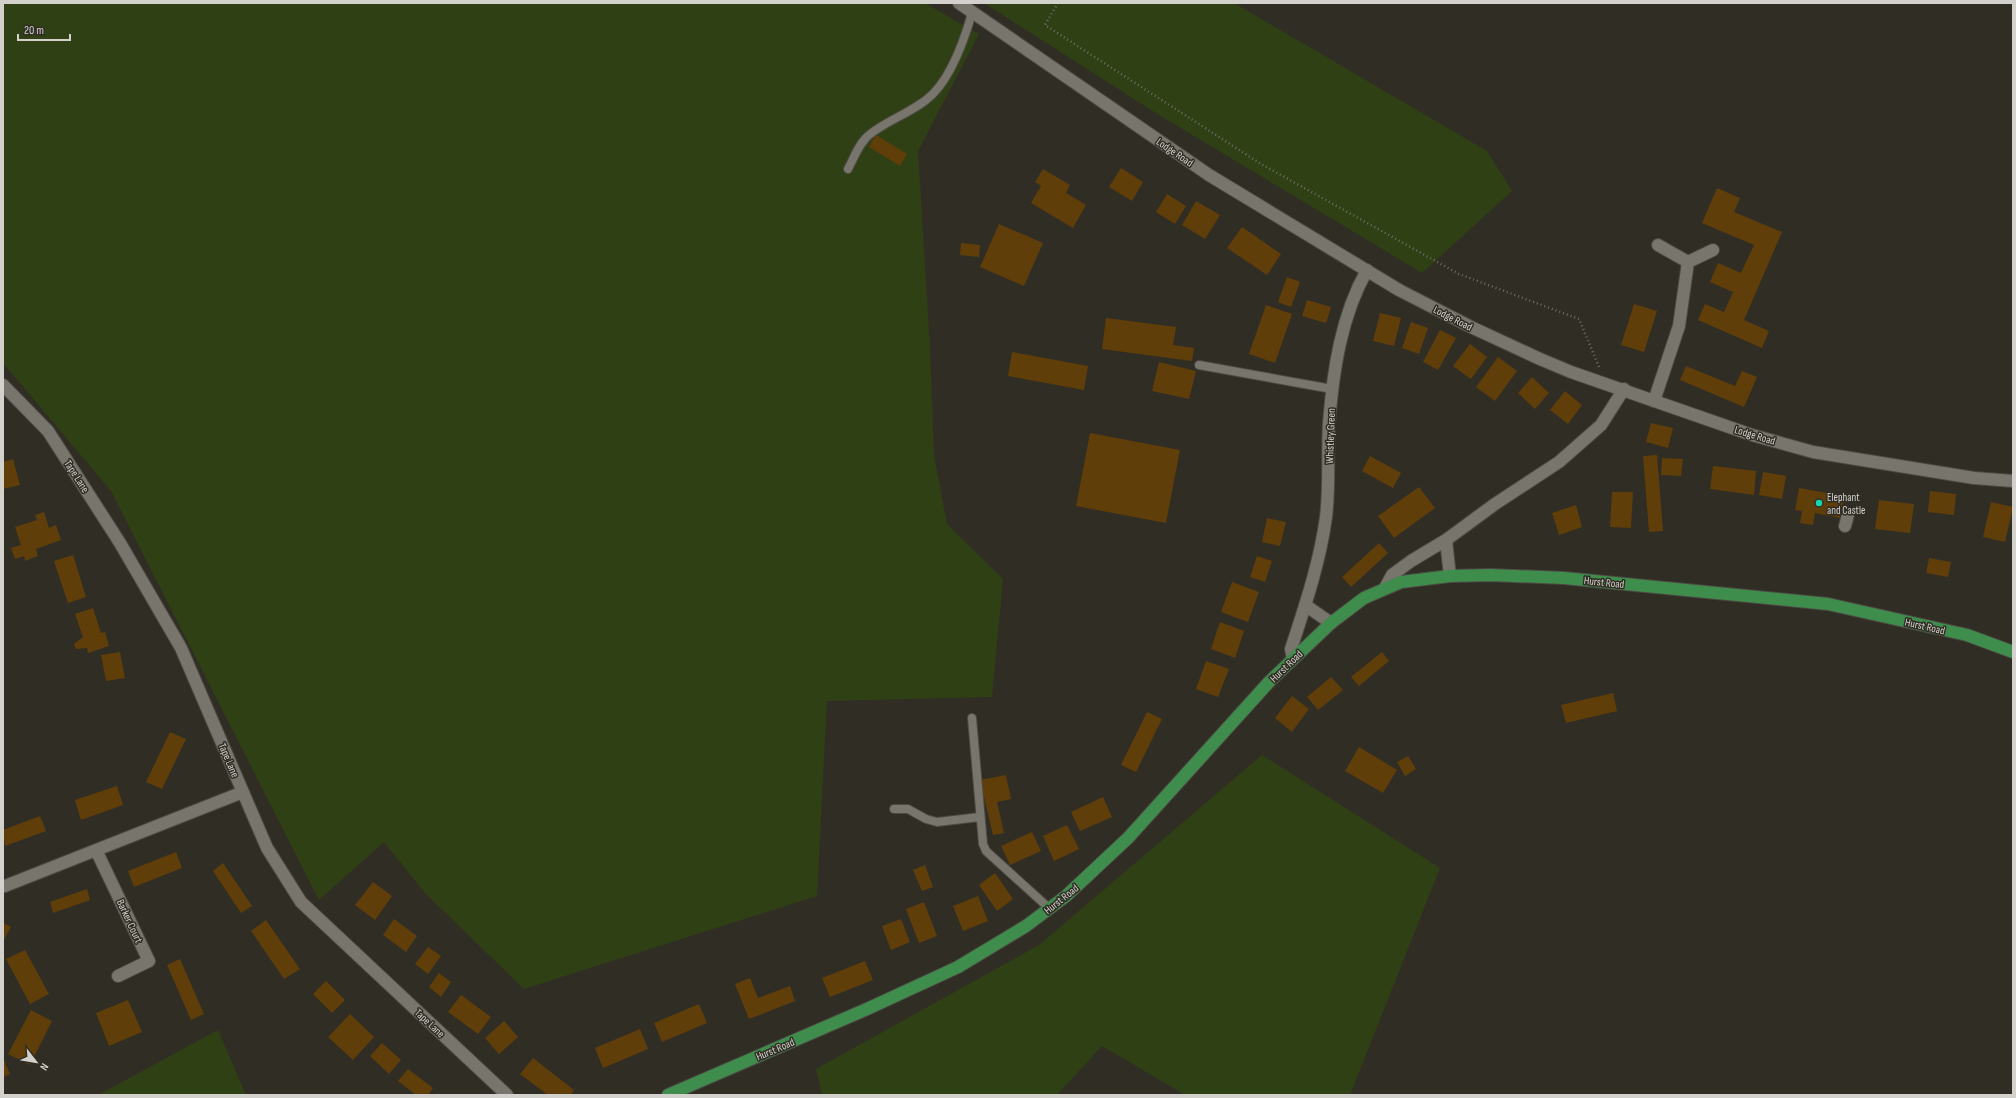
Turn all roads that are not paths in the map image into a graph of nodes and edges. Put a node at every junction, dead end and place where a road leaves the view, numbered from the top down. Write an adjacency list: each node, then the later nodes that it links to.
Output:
1 (958, 3): 2 (street, Lodge Road)
2 (972, 13): 3 (lane); 7 (street, Lodge Road)
3 (848, 169)
4 (1658, 245): 6 (street)
5 (1713, 250): 6 (street)
6 (1688, 262): 12 (street)
7 (1367, 270): 10 (street, Whistley Green); 11 (street, Lodge Road)
8 (1199, 365): 10 (lane)
9 (3, 385): 22 (street, Tape Lane)
10 (1332, 389): 17 (street, Whistley Green)
11 (1624, 389): 12 (street, Lodge Road); 14 (street)
12 (1654, 401): 13 (street, Lodge Road)
13 (2013, 481)
14 (1446, 540): 15 (street); 16 (street)
15 (1450, 576): 16 (main road, Hurst Road); 19 (main road, Hurst Road)
16 (1385, 588): 18 (main road, Hurst Road)
17 (1306, 605): 18 (street); 20 (street, Whistley Green)
18 (1332, 623): 20 (main road, Hurst Road)
19 (2013, 652)
20 (1293, 659): 27 (main road, Hurst Road)
21 (972, 718): 24 (lane)
22 (243, 792): 25 (street); 29 (street, Tape Lane)
23 (894, 809): 24 (lane)
24 (980, 817): 27 (lane)
25 (96, 850): 26 (street); 28 (street, Barker Court)
26 (5, 886)
27 (1050, 909): 30 (main road, Hurst Road)
28 (118, 976)
29 (507, 1095)
30 (668, 1095)

